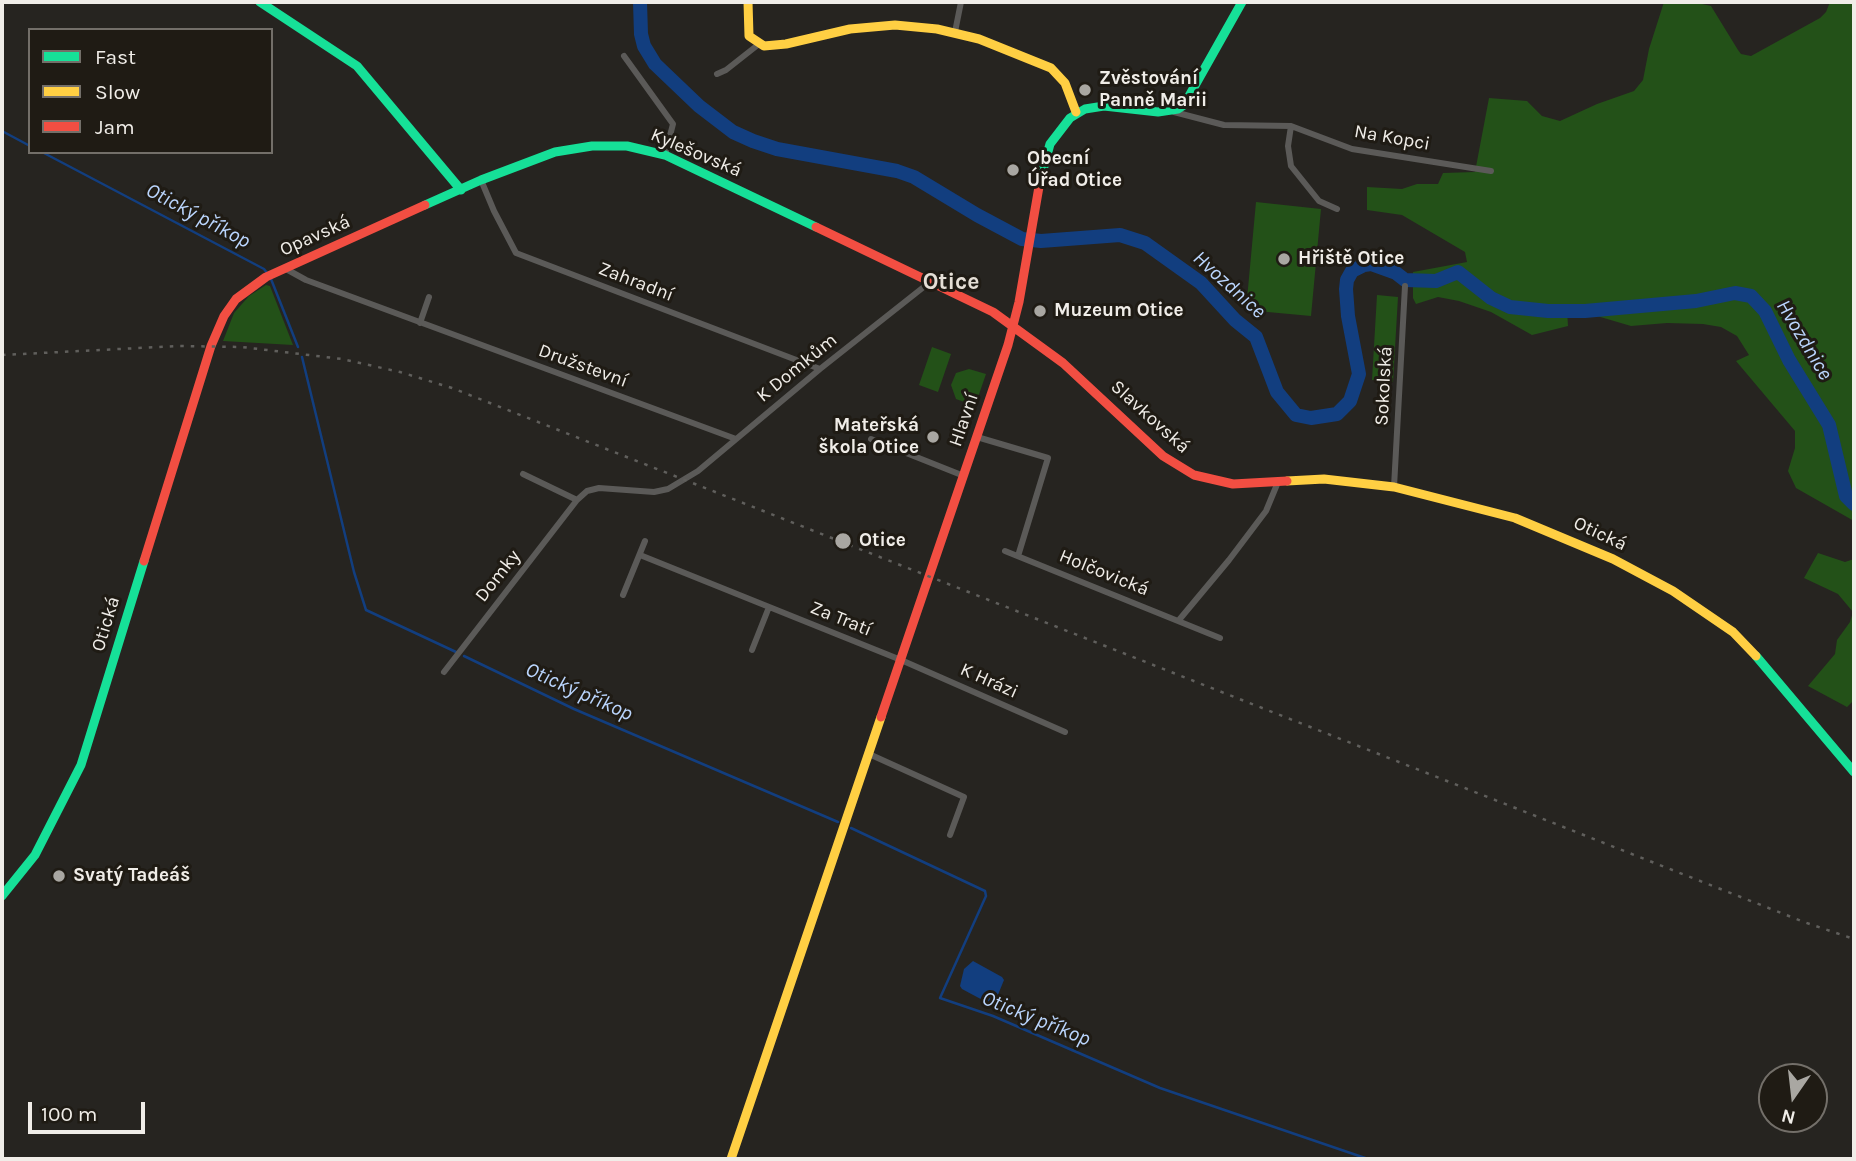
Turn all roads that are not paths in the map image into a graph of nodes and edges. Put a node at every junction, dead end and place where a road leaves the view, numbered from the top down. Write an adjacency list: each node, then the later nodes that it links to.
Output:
1 (260, 2): 15 (main road)
2 (748, 2): 6 (main road)
3 (961, 2): 5 (street)
4 (1242, 2): 9 (main road)
5 (955, 32): 6 (main road); 10 (main road)
6 (758, 44): 8 (street)
7 (624, 56): 12 (street)
8 (717, 74)
9 (1172, 111): 10 (main road); 11 (street, Na Kopci)
10 (1076, 113): 22 (main road, Hlavní)
11 (1291, 126): 13 (street, Na Kopci); 16 (street)
12 (665, 155): 14 (main road, Kylešovská); 18 (main road, Kylešovská)
13 (1491, 171)
14 (481, 180): 15 (main road, Kylešovská); 24 (street, Zahradní)
15 (461, 190): 17 (main road, Opavská)
16 (1337, 209)
17 (286, 269): 21 (street, Družstevní); 23 (main road, Opavská)
18 (930, 282): 22 (main road, Kylešovská); 24 (street, K Domkům)
19 (1405, 286): 32 (street, Sokolská)
20 (429, 297): 21 (street)
21 (419, 323): 26 (street, Družstevní)
22 (1014, 326): 25 (main road, Hlavní); 31 (main road, Slavkovská)
23 (212, 346): 49 (main road, Otická)
24 (820, 369): 26 (street, K Domkům)
25 (976, 437): 29 (main road, Hlavní); 37 (street)
26 (736, 439): 33 (street, K Domkům)
27 (871, 439): 29 (street)
28 (523, 474): 33 (street)
29 (964, 476): 43 (main road, Hlavní)
30 (1324, 479): 31 (main road, Slavkovská); 32 (main road, Otická)
31 (1278, 482): 40 (street)
32 (1394, 487): 47 (main road, Otická)
33 (577, 500): 44 (street, Domky)
34 (645, 541): 36 (street)
35 (1005, 551): 37 (street, Holčovická)
36 (640, 555): 38 (street); 39 (street, Za Tratí)
37 (1018, 556): 40 (street, Holčovická)
38 (623, 595)
39 (769, 607): 42 (street); 43 (street, Za Tratí)
40 (1179, 620): 41 (street, Holčovická)
41 (1220, 638)
42 (752, 650)
43 (901, 660): 45 (street, K Hrázi); 46 (main road, Hlavní)
44 (444, 672)
45 (1065, 732)
46 (869, 754): 48 (street); 50 (main road, Hlavní)
47 (1854, 772)
48 (950, 835)
49 (2, 896)
50 (731, 1159)

